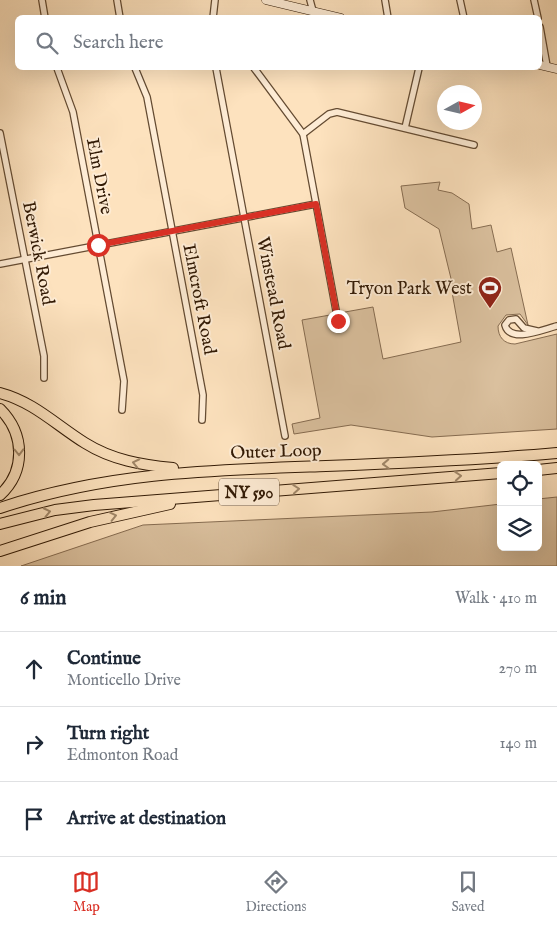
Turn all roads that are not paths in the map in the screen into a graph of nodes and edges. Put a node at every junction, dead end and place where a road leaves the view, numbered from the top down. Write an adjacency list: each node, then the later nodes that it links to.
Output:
1 (42, 0): 10 (street)
2 (117, 0): 11 (street)
3 (215, 0): 12 (street)
4 (266, 0): 9 (main road)
5 (310, 0): 9 (street)
6 (385, 0): 14 (street)
7 (460, 0): 15 (street)
8 (534, 0): 16 (street)
9 (313, 11): 13 (main road)
10 (44, 15)
11 (120, 15)
12 (215, 15)
13 (330, 15)
14 (388, 15)
15 (463, 15)
16 (537, 15)
17 (542, 46): 18 (street)
18 (544, 66): 19 (main road)
19 (557, 69)
20 (58, 70): 32 (street, Elm Drive)
21 (136, 70): 31 (street, Elmcroft Road)
22 (216, 70): 30 (street, Winstead Road)
23 (256, 70): 27 (street)
24 (420, 70): 25 (street)
25 (405, 128): 27 (street); 28 (street)
26 (0, 133): 33 (street, Berwick Road)
27 (304, 134): 29 (street)
28 (474, 145)
29 (316, 204): 30 (street); 35 (street)
30 (244, 218): 31 (street); 43 (street, Winstead Road)
31 (172, 231): 32 (street); 42 (street, Elmcroft Road)
32 (98, 245): 33 (street); 41 (street, Elm Drive)
33 (25, 260): 34 (street); 38 (street, Berwick Road)
34 (0, 264)
35 (338, 321)
36 (557, 326): 37 (street)
37 (537, 331): 37 (street)
38 (44, 378)
39 (0, 393): 46 (highway, one-way to 39)
40 (0, 409): 50 (highway, one-way to 50)
41 (122, 410)
42 (202, 420)
43 (285, 436)
44 (557, 454): 46 (highway, Outer Loop / NY 590, one-way to 46)
45 (557, 468): 47 (highway)
46 (219, 470): 51 (highway, Outer Loop / NY 590)
47 (542, 470)
48 (497, 473): 49 (highway, NY 590, one-way to 48)
49 (224, 494): 52 (highway, NY 590, one-way to 49); 53 (highway, one-way to 49)
50 (0, 495)
51 (0, 508)
52 (0, 524)
53 (0, 551)

